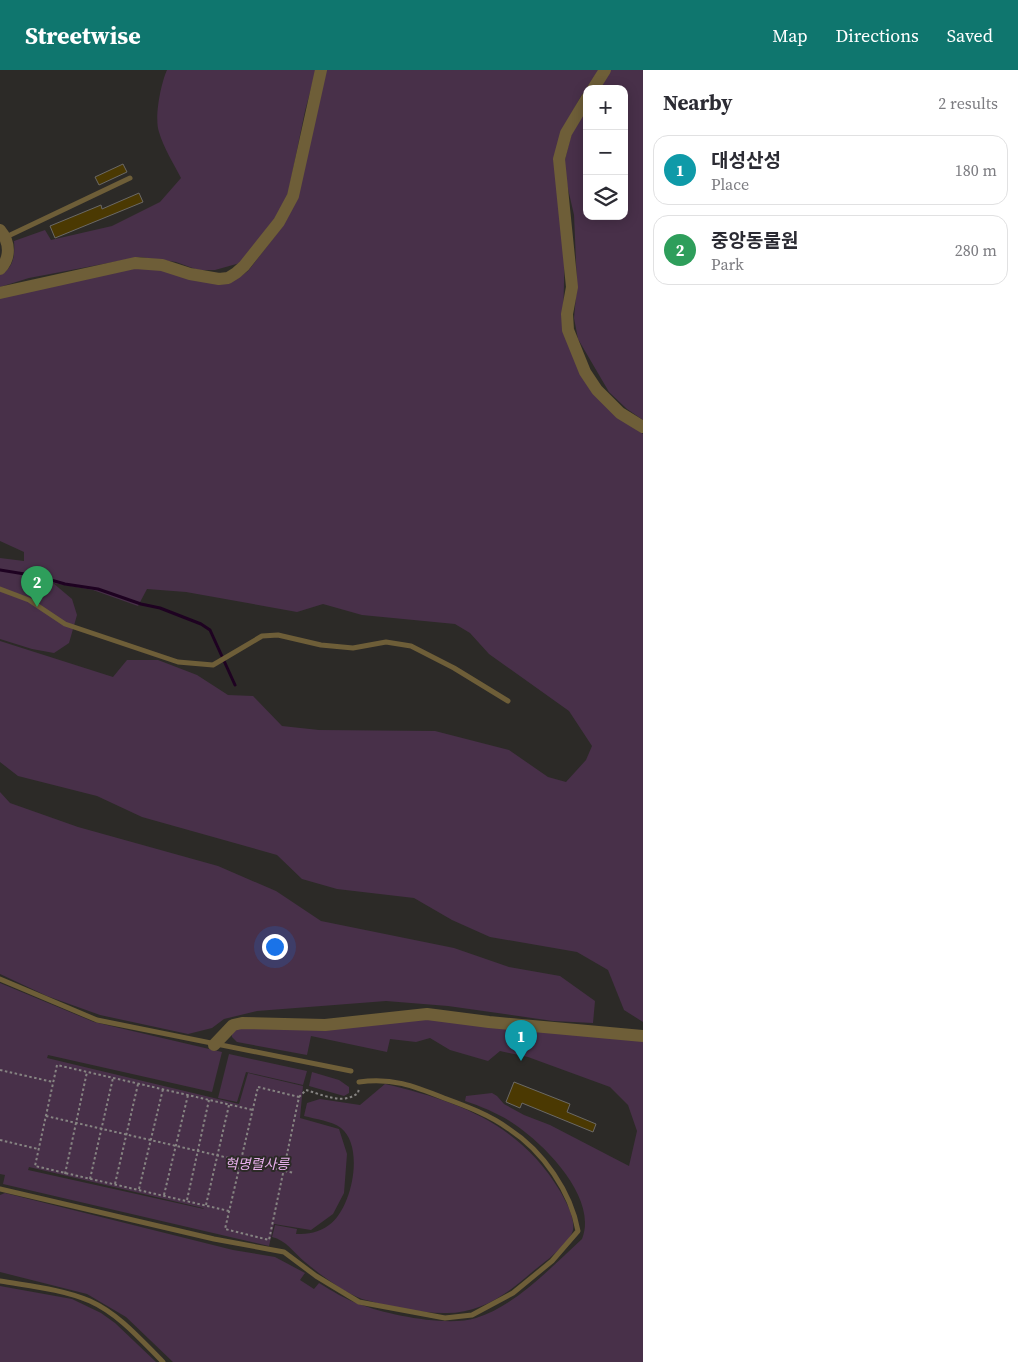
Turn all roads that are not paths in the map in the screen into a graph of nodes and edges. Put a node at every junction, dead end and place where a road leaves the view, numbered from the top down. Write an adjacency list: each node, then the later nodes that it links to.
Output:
1 (321, 70): 8 (street)
2 (606, 70): 3 (street)
3 (595, 85)
4 (583, 105): 9 (street)
5 (130, 178): 6 (lane)
6 (3, 234): 7 (street)
7 (0, 269)
8 (0, 293)
9 (643, 427)
10 (0, 589): 11 (lane)
11 (508, 701)
12 (0, 979): 14 (lane)
13 (643, 1036): 14 (street)
14 (214, 1044): 15 (lane)
15 (351, 1071)
16 (359, 1082): 17 (lane)
17 (0, 1189)
18 (0, 1280): 19 (lane)
19 (163, 1362)

